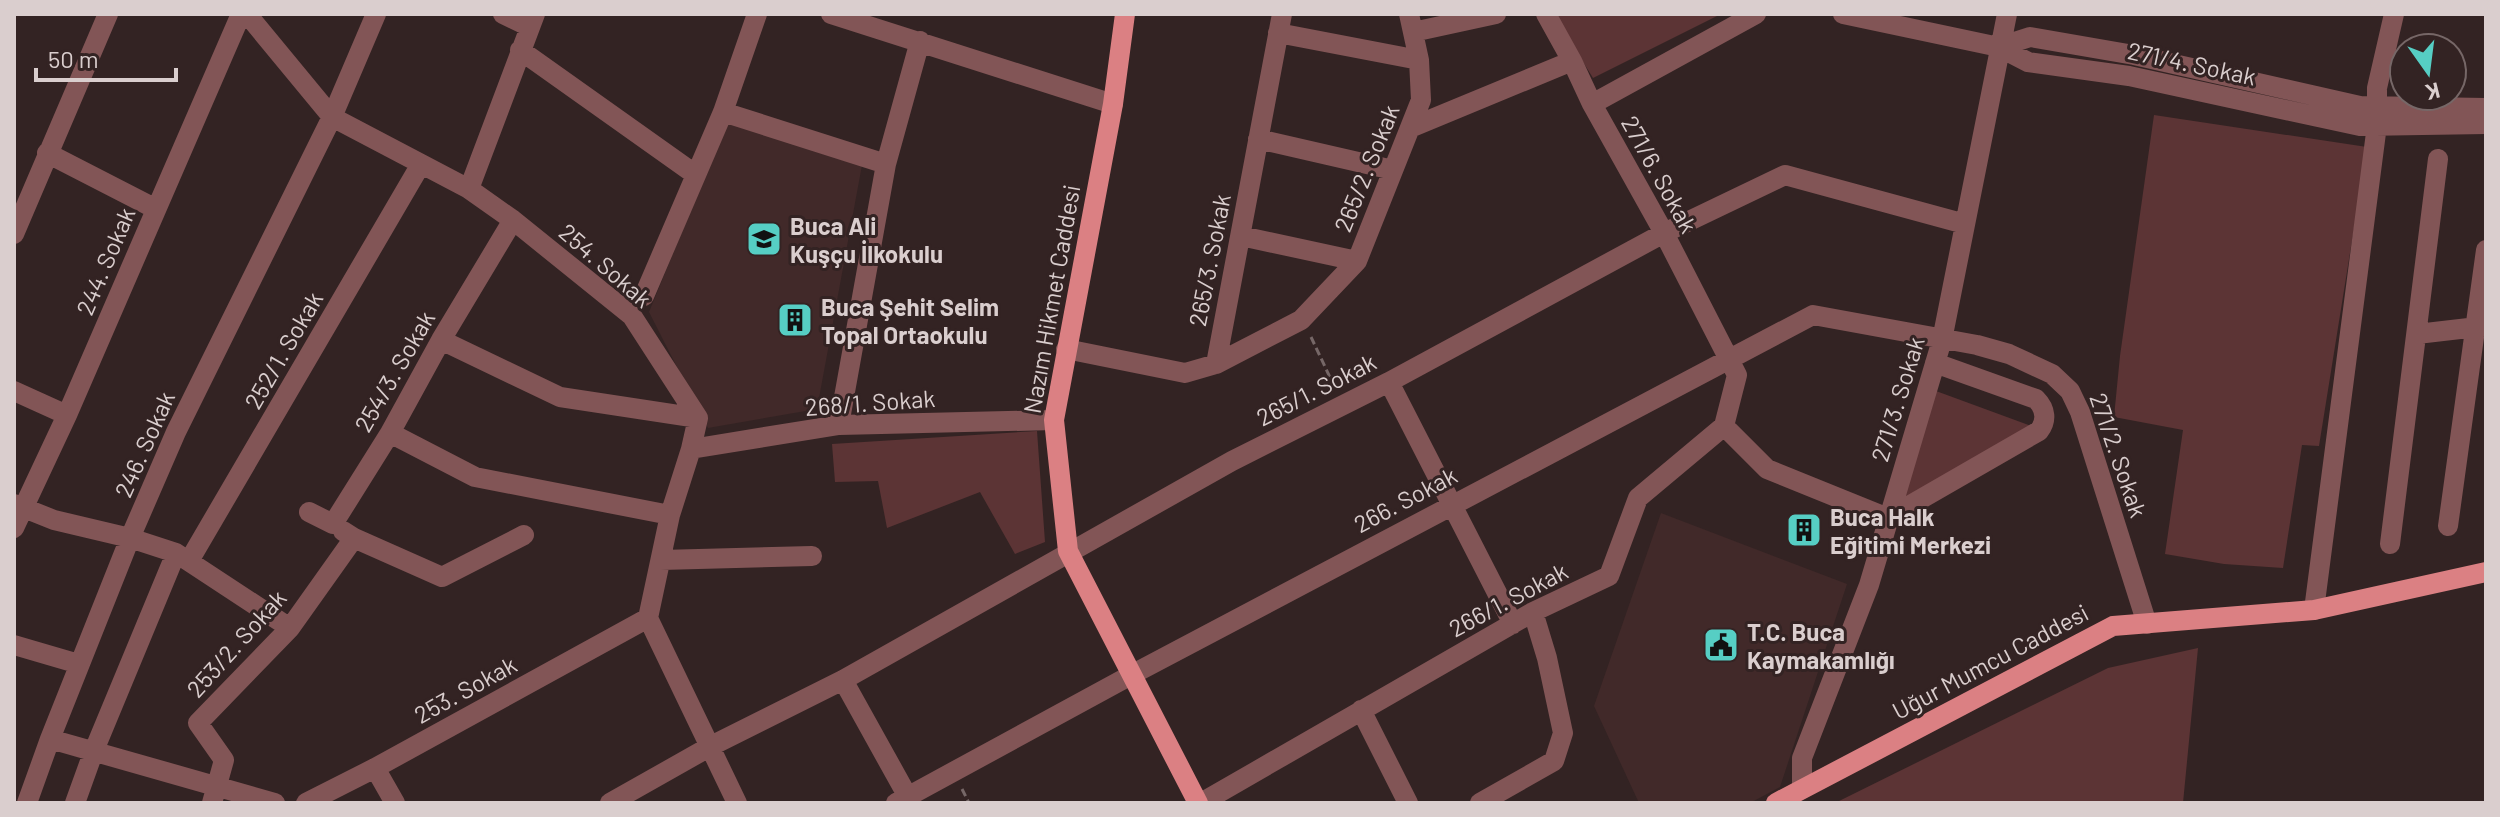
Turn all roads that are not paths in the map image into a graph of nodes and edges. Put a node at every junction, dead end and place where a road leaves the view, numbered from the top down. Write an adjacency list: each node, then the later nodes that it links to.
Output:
1 (108, 14): 32 (street)
2 (244, 14): 29 (street, 254. Sokak); 39 (street, 244. Sokak)
3 (376, 14): 29 (street, 246. Sokak)
4 (503, 14): 15 (street)
5 (757, 14): 26 (street)
6 (831, 14): 18 (street)
7 (1125, 14): 24 (main road, Nazım Hikmet Caddesi)
8 (1496, 14): 17 (street)
9 (1546, 14): 22 (street, 271/6. Sokak)
10 (1756, 14): 25 (street)
11 (1843, 14): 14 (street, 271/4. Sokak)
12 (2007, 14): 19 (street, 271/3. Sokak)
13 (2394, 14): 28 (street)
14 (1878, 18): 19 (street, 271/4. Sokak)
15 (532, 20): 20 (street)
16 (1280, 23): 21 (street); 31 (street, 265/3. Sokak)
17 (1411, 23): 21 (street, 265/2. Sokak)
18 (920, 41): 24 (street); 35 (street)
19 (1999, 47): 28 (street, 271/4. Sokak); 41 (street, 271/3. Sokak)
20 (520, 50): 37 (street); 38 (street)
21 (1419, 60): 30 (street, 265/2. Sokak)
22 (1572, 61): 25 (street, 271/6. Sokak); 30 (street)
23 (2486, 87): 27 (street)
24 (1113, 104): 52 (main road, Nazım Hikmet Caddesi)
25 (1592, 104): 42 (street, 271/6. Sokak)
26 (723, 112): 35 (street); 37 (street)
27 (2484, 113): 28 (street, 271/4. Sokak)
28 (2377, 116): 82 (street)
29 (332, 117): 34 (street, 254. Sokak); 74 (street, 246. Sokak)
30 (1410, 128): 36 (street, 265/2. Sokak)
31 (1258, 139): 36 (street); 44 (street, 265/3. Sokak)
32 (47, 153): 39 (street); 43 (street)
33 (2438, 159): 49 (street)
34 (421, 164): 38 (street, 254. Sokak); 79 (street, 252/1. Sokak)
35 (886, 164): 61 (street)
36 (1393, 170): 46 (street, 265/2. Sokak)
37 (696, 175): 47 (street)
38 (469, 189): 40 (street, 254. Sokak)
39 (156, 209): 58 (street, 244. Sokak)
40 (513, 220): 50 (street, 254/3. Sokak); 59 (street, 254. Sokak)
41 (1965, 224): 42 (street, 265/1. Sokak); 51 (street, 271/3. Sokak)
42 (1664, 233): 53 (street, 271/6. Sokak); 56 (street, 265/1. Sokak)
43 (14, 234)
44 (1241, 236): 46 (street); 55 (street, 265/3. Sokak)
45 (2486, 250): 48 (street)
46 (1357, 261): 55 (street, 265/2. Sokak)
47 (644, 296)
48 (2481, 327): 49 (street); 71 (street)
49 (2417, 334): 76 (street)
50 (441, 340): 59 (street); 63 (street, 254/3. Sokak)
51 (1942, 340): 53 (street, 266. Sokak); 54 (street, 271/3. Sokak); 86 (street, 271/2. Sokak)
52 (1066, 349): 55 (street); 60 (main road, Nazım Hikmet Caddesi)
53 (1728, 359): 62 (street); 65 (street, 266. Sokak)
54 (1935, 363): 69 (street, 271/3. Sokak); 69 (street)
55 (1216, 364)
56 (1389, 382): 65 (street); 77 (street, 265/1. Sokak)
57 (14, 391): 58 (street)
58 (67, 415): 66 (street, 244. Sokak)
59 (698, 418): 64 (street)
60 (1054, 420): 61 (street, 268/1. Sokak); 77 (main road, Nazım Hikmet Caddesi)
61 (839, 425): 64 (street, 268/1. Sokak)
62 (1724, 426): 69 (street); 83 (street, 266/1. Sokak)
63 (390, 433): 68 (street); 70 (street, 254/3. Sokak)
64 (691, 449): 68 (street)
65 (1451, 504): 85 (street); 90 (street, 266. Sokak)
66 (18, 506): 72 (street, 244. Sokak); 74 (street)
67 (309, 512): 70 (street)
68 (670, 515): 80 (street)
69 (1888, 518): 97 (street, 271/3. Sokak)
70 (333, 524): 75 (street)
71 (2448, 526)
72 (14, 528)
73 (524, 535): 75 (street)
74 (130, 538): 79 (street); 89 (street, 246. Sokak)
75 (354, 538): 87 (street, 253/2. Sokak)
76 (2390, 544)
77 (1068, 551): 90 (main road, Nazım Hikmet Caddesi); 91 (street, 265/1. Sokak)
78 (812, 556): 80 (street)
79 (183, 557): 87 (street); 95 (street, 252/1. Sokak)
80 (661, 560): 84 (street)
81 (2484, 574): 82 (main road, Uğur Mumcu Caddesi)
82 (2314, 610): 86 (main road, Uğur Mumcu Caddesi)
83 (1533, 612): 85 (street, 266/1. Sokak); 109 (street)
84 (648, 618): 94 (street); 96 (street, 253. Sokak)
85 (1513, 624): 92 (street, 266/1. Sokak)
86 (2147, 624): 97 (main road, Uğur Mumcu Caddesi)
87 (290, 628): 98 (street, 253/2. Sokak)
88 (14, 645): 89 (street)
89 (79, 664): 93 (street, 246. Sokak)
90 (1133, 674): 99 (street, 266. Sokak); 107 (main road, Nazım Hikmet Caddesi)
91 (843, 680): 94 (street, 265/1. Sokak); 99 (street, 266. Sokak)
92 (1361, 710): 107 (street, 266/1. Sokak); 108 (street)
93 (50, 739): 95 (street); 100 (street, 246. Sokak)
94 (711, 746): 105 (street, 265/1. Sokak); 106 (street)
95 (93, 753): 98 (street); 101 (street, 252/1. Sokak)
96 (375, 768): 103 (street, 253. Sokak); 104 (street)
97 (1802, 789): 110 (main road, Uğur Mumcu Caddesi)
98 (215, 795): 102 (street)
99 (902, 800)
100 (27, 803)
101 (75, 803)
102 (275, 803)
103 (306, 803)
104 (395, 803)
105 (610, 803)
106 (737, 803)
107 (1199, 803)
108 (1408, 803)
109 (1480, 803)
110 (1776, 803)

